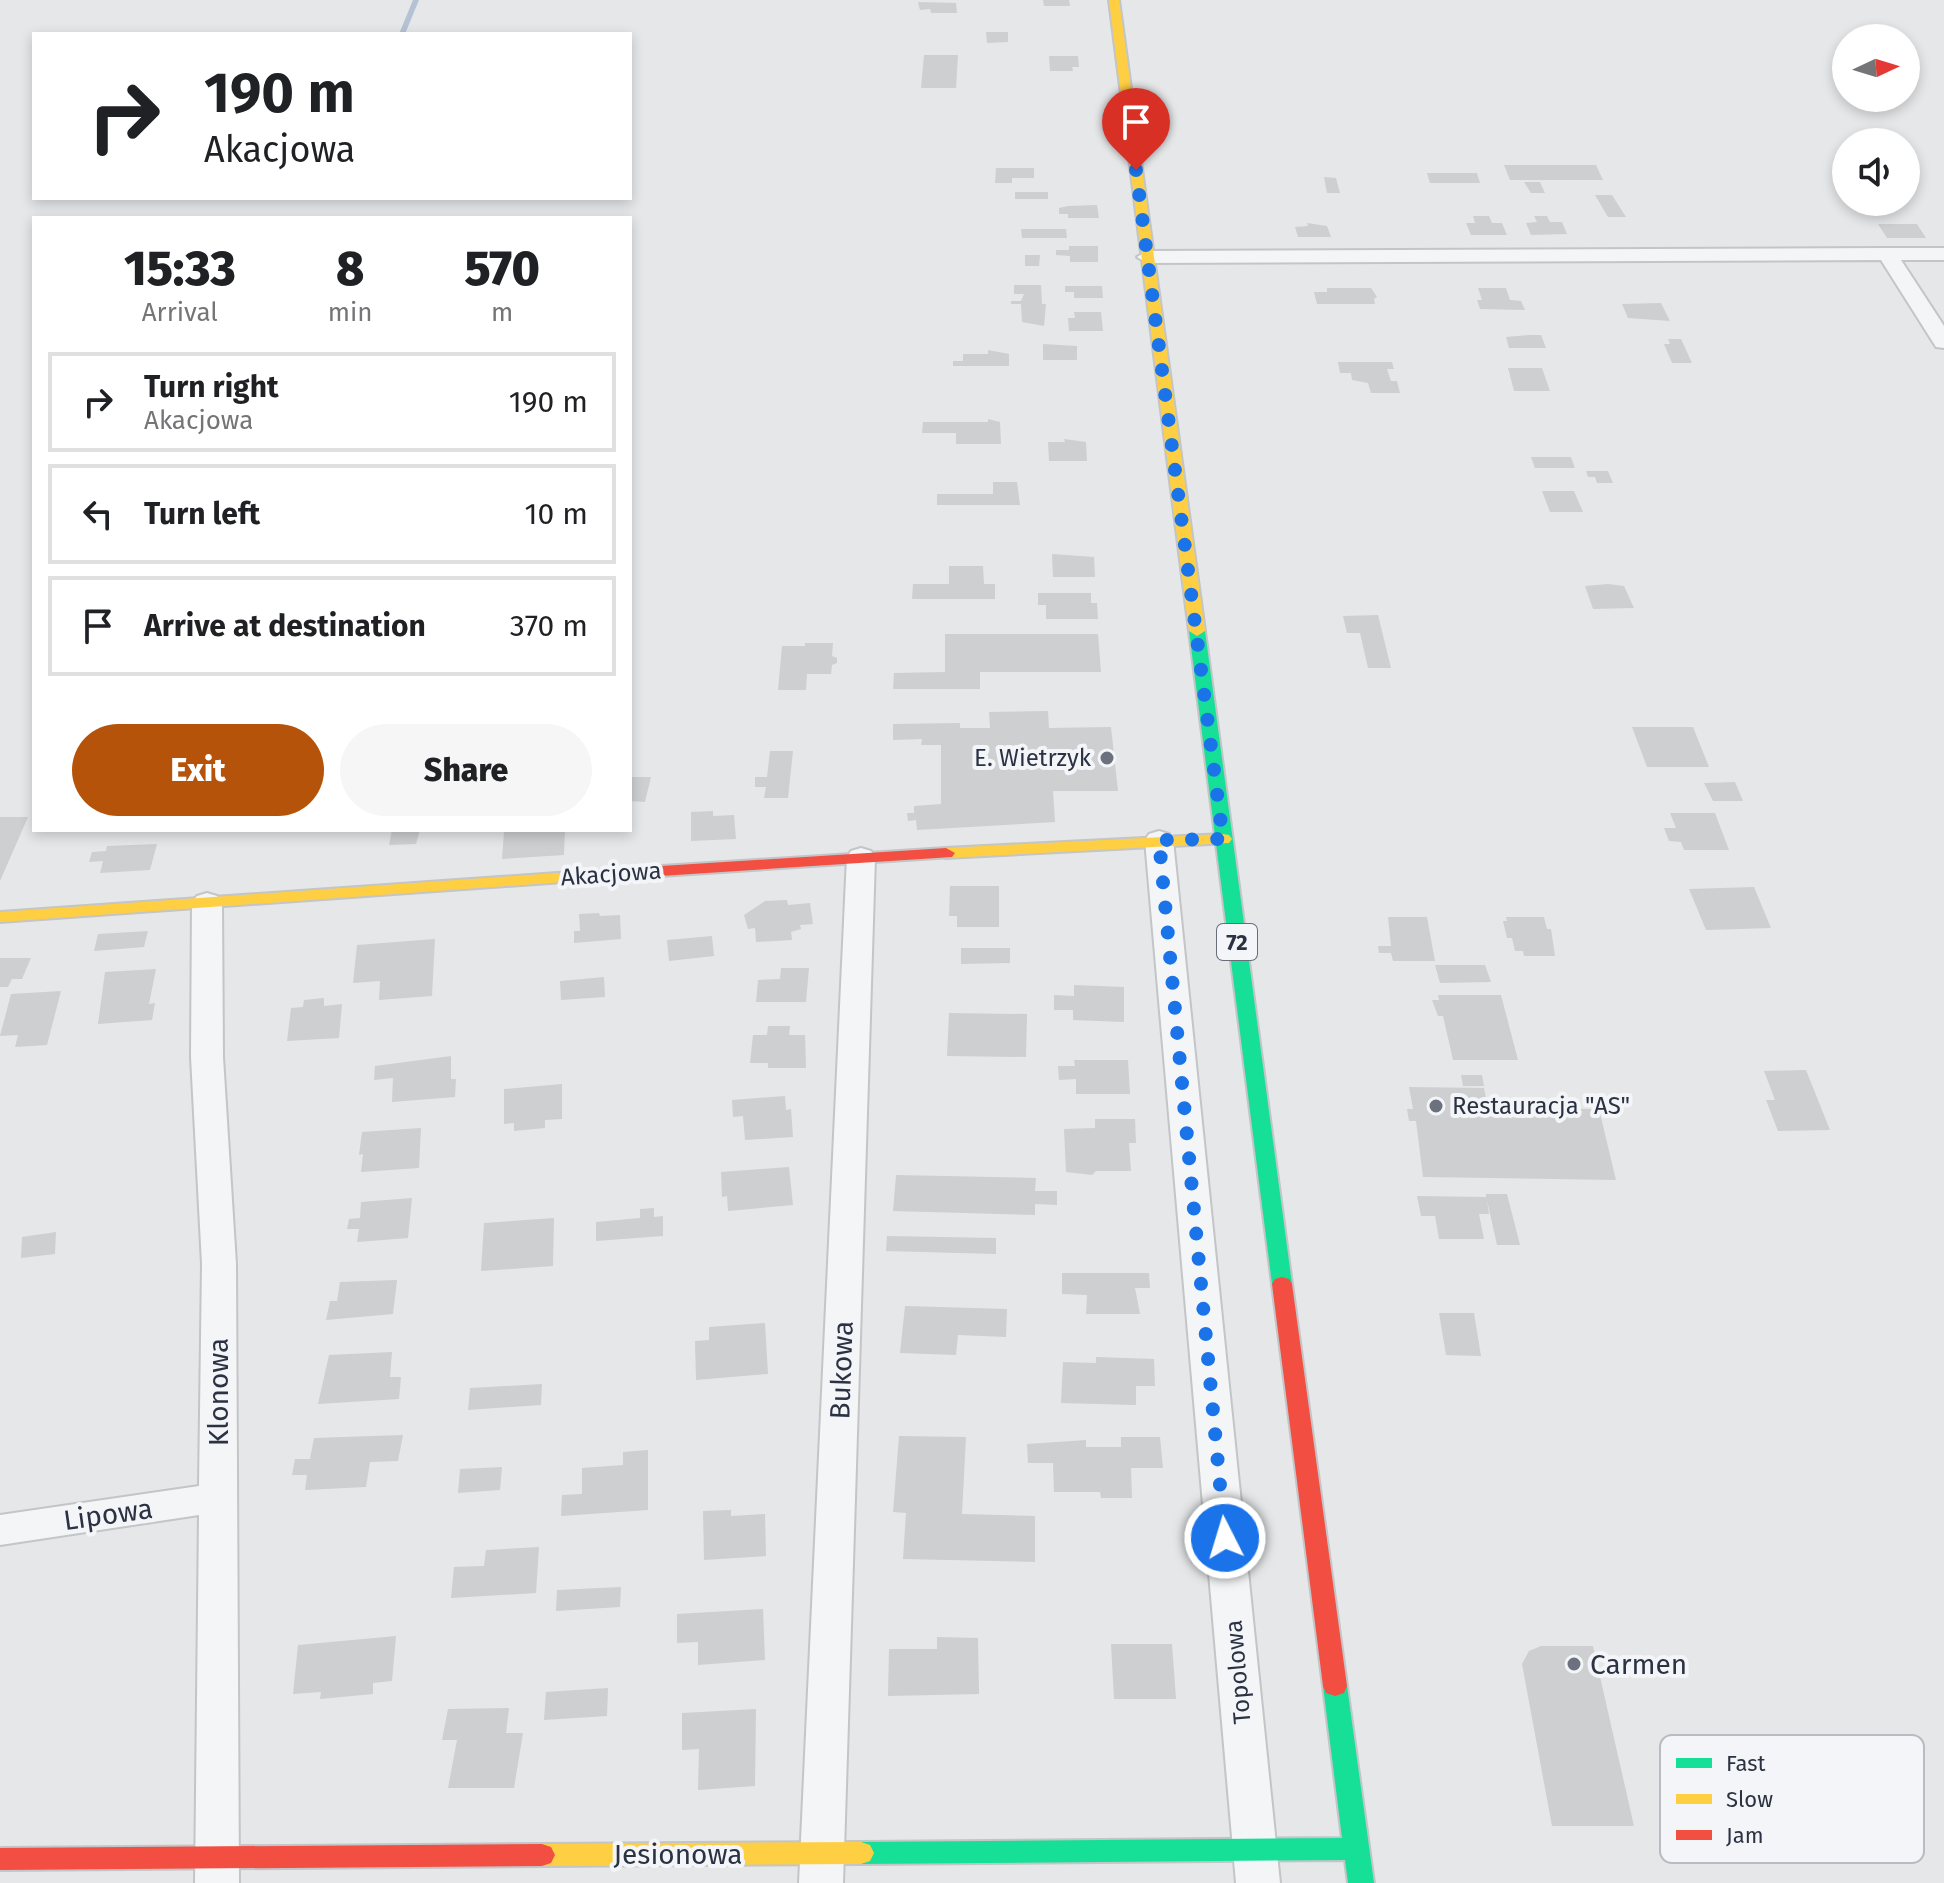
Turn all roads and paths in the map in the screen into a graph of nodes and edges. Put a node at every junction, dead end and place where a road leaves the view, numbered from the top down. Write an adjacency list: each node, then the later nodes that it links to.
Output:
1 (1114, 0): 4 (main road, 72)
2 (1887, 254): 3 (street); 4 (street); 5 (street)
3 (1944, 254)
4 (1147, 257): 6 (main road, 72)
5 (1944, 342)
6 (1223, 839): 7 (main road, Akacjowa); 13 (main road, 72)
7 (1159, 840): 8 (main road, Akacjowa); 15 (street, Topolowa)
8 (861, 857): 9 (main road, Akacjowa); 16 (street, Bukowa)
9 (207, 902): 10 (main road, Akacjowa); 11 (street, Klonowa)
10 (0, 917)
11 (217, 1498): 12 (street, Lipowa); 17 (street, Klonowa)
12 (0, 1530)
13 (1357, 1849): 15 (main road, Jesionowa); 18 (main road, 72)
14 (0, 1859): 17 (main road, Jesionowa)
15 (1256, 1866): 16 (main road, Jesionowa)
16 (822, 1868): 17 (main road, Jesionowa)
17 (217, 1870)
18 (1361, 1883)

